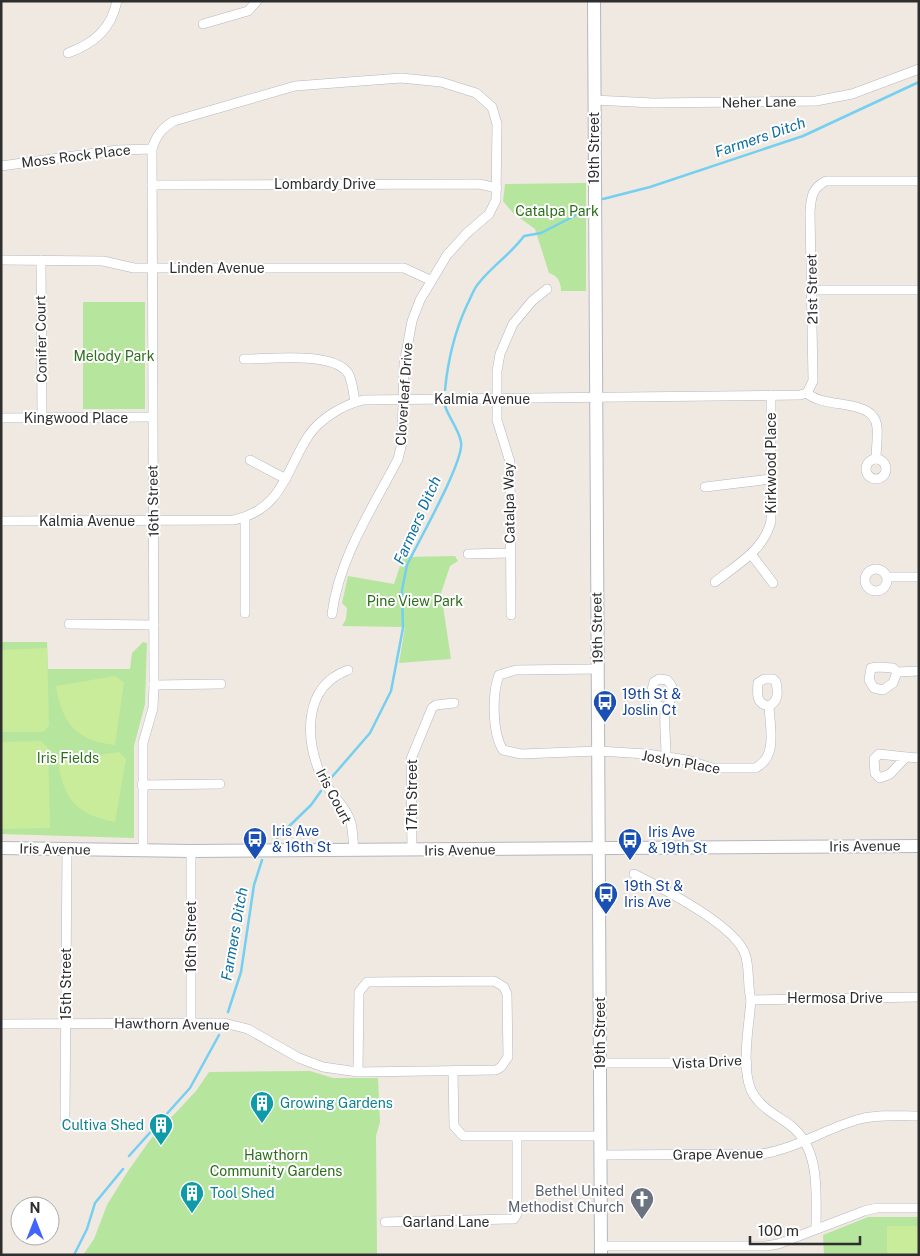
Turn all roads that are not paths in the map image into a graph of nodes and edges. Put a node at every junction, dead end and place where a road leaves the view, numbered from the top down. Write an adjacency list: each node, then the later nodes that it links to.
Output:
1 (117, 1): 5 (street)
2 (257, 1): 4 (street)
3 (594, 1): 7 (street, 19th Street)
4 (202, 24)
5 (68, 53)
6 (919, 69): 7 (street, Neher Lane)
7 (594, 100): 23 (street, 19th Street)
8 (152, 149): 9 (street, Moss Rock Place); 11 (street, 16th Street); 12 (street, Cloverleaf Drive)
9 (1, 166)
10 (919, 181): 18 (street, 21st Street)
11 (152, 185): 12 (street, Lombardy Drive); 15 (street, 16th Street)
12 (497, 188): 16 (street, Cloverleaf Drive)
13 (1, 260): 14 (street, Linden Avenue)
14 (41, 260): 15 (street, Linden Avenue); 29 (street, Conifer Court)
15 (151, 268): 16 (street, Linden Avenue); 27 (street, 16th Street)
16 (430, 280): 25 (street, Cloverleaf Drive)
17 (547, 289): 24 (street, Catalpa Way)
18 (812, 290): 19 (street); 21 (street, 21st Street)
19 (919, 290)
20 (244, 359): 26 (street)
21 (807, 393): 22 (street, Kalmia Avenue); 30 (street)
22 (771, 395): 23 (street, Kalmia Avenue); 33 (street, Kirkwood Place)
23 (595, 398): 24 (street, Kalmia Avenue); 50 (street, 19th Street)
24 (497, 399): 25 (street, Kalmia Avenue); 38 (street, Catalpa Way)
25 (403, 400): 26 (street, Kalmia Avenue); 46 (street, Cloverleaf Drive)
26 (355, 402): 32 (street, Kalmia Avenue)
27 (151, 417): 29 (street, Kingwood Place); 36 (street, 16th Street)
28 (1, 418): 29 (street, Kingwood Place)
29 (42, 418)
30 (876, 459)
31 (250, 460): 32 (street)
32 (286, 479): 35 (street, Kalmia Avenue)
33 (771, 479): 34 (street); 40 (street, Kirkwood Place)
34 (705, 487)
35 (244, 518): 36 (street, Kalmia Avenue); 45 (street)
36 (154, 520): 37 (street, Kalmia Avenue); 49 (street, 16th Street)
37 (1, 521)
38 (510, 553): 39 (street); 47 (street, Catalpa Way)
39 (468, 554)
40 (751, 554): 43 (street, Kirkwood Place); 44 (street)
41 (888, 577): 42 (street)
42 (919, 577)
43 (715, 582)
44 (773, 583)
45 (245, 613)
46 (332, 614)
47 (511, 615)
48 (69, 624): 49 (street)
49 (154, 625): 54 (street, 16th Street)
50 (598, 669): 59 (street, 19th Street); 59 (street, Joslyn Place)
51 (348, 670): 70 (street, Iris Court)
52 (919, 671): 53 (street)
53 (897, 672)
54 (154, 684): 55 (street); 64 (street, 16th Street)
55 (221, 684)
56 (454, 703): 71 (street, 17th Street)
57 (769, 706): 60 (street, Joslyn Place)
58 (665, 708): 60 (street)
59 (598, 751): 60 (street, Joslyn Place); 68 (street, 19th Street)
60 (666, 756)
61 (906, 757): 62 (street)
62 (919, 758)
63 (220, 784): 64 (street)
64 (142, 785): 69 (street, 16th Street)
65 (919, 846): 68 (street, Iris Avenue)
66 (1, 848): 67 (street, Iris Avenue)
67 (66, 849): 69 (street, Iris Avenue); 78 (street, 15th Street)
68 (599, 849): 71 (street, Iris Avenue); 79 (street, 19th Street)
69 (143, 850): 72 (street, Iris Avenue)
70 (354, 850): 71 (street, Iris Avenue); 72 (street, Iris Avenue)
71 (412, 850)
72 (191, 851): 76 (street, 16th Street)
73 (634, 874): 75 (street, Vista Drive)
74 (919, 997): 75 (street, Hermosa Drive)
75 (751, 1000): 80 (street, Vista Drive)
76 (191, 1023): 78 (street, Hawthorn Avenue); 81 (street, Hawthorn Avenue)
77 (1, 1024): 78 (street, Hawthorn Avenue)
78 (66, 1024): 84 (street, 15th Street)
79 (600, 1063): 80 (street, Vista Drive); 85 (street, 19th Street)
80 (747, 1063): 87 (street)
81 (358, 1072): 82 (street, Hawthorn Avenue); 82 (street, Hawthorn Avenue)
82 (453, 1072): 86 (street)
83 (919, 1116): 87 (street, Grape Avenue)
84 (65, 1118)
85 (600, 1136): 86 (street); 88 (street, 19th Street)
86 (518, 1137): 90 (street, Garland Lane)
87 (804, 1141): 88 (street, Grape Avenue); 91 (street)
88 (600, 1155): 92 (street, 19th Street)
89 (919, 1208): 91 (street)
90 (384, 1222)
91 (816, 1228): 92 (street)
92 (601, 1251)

